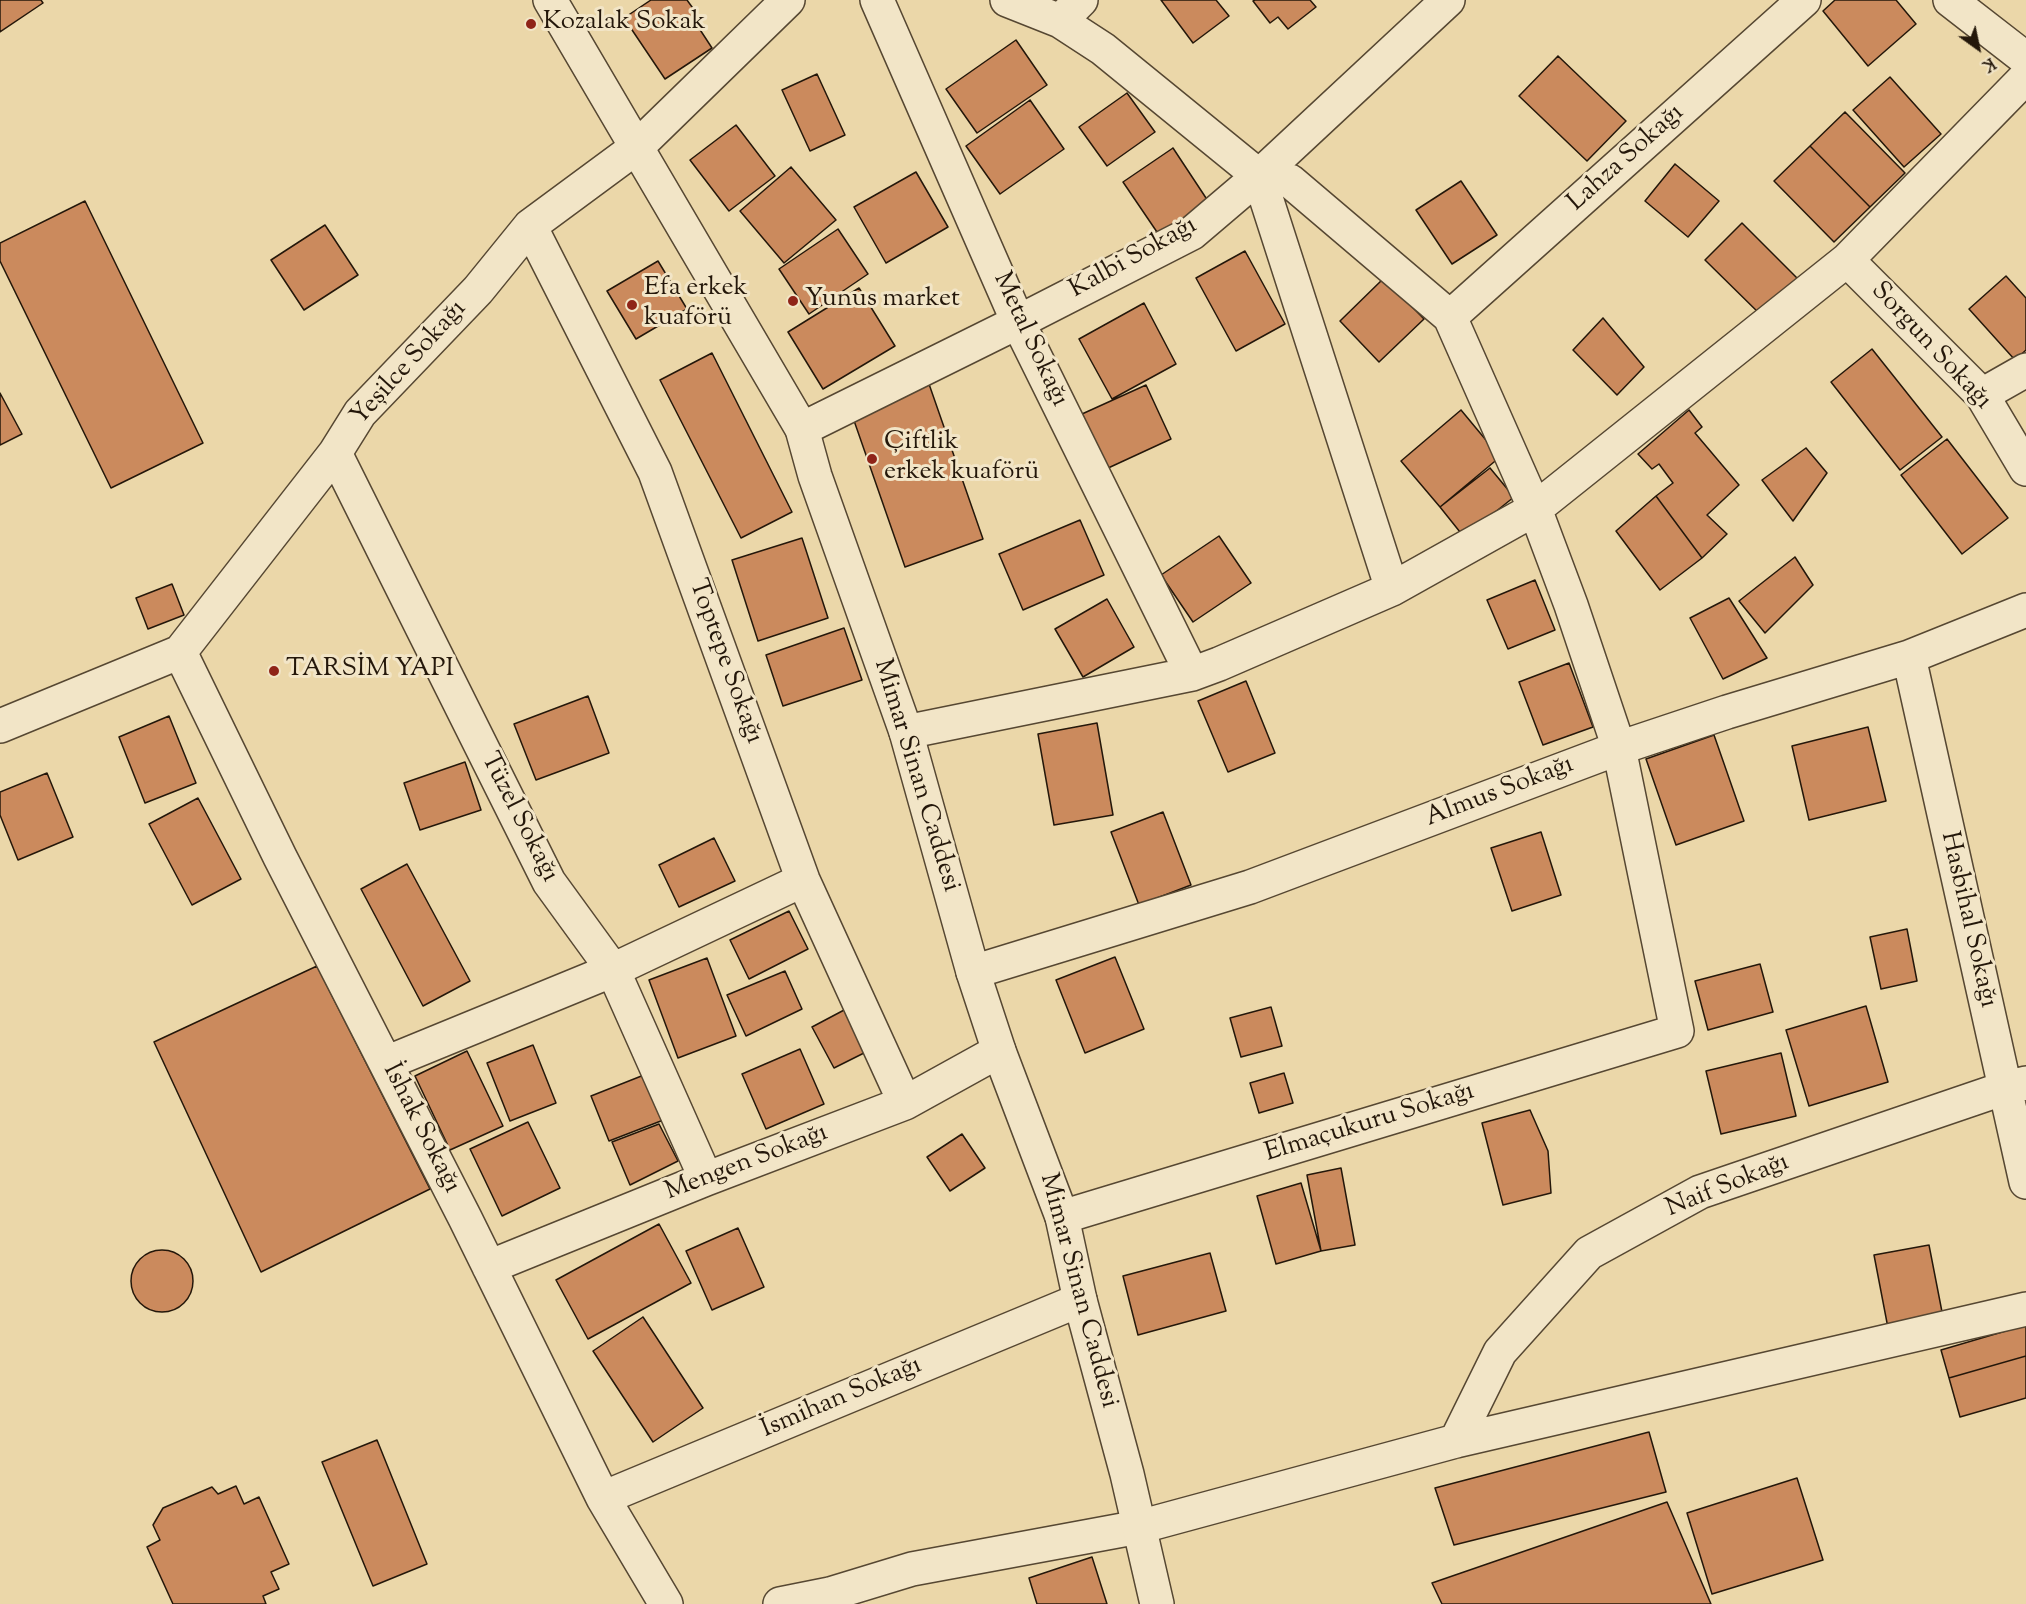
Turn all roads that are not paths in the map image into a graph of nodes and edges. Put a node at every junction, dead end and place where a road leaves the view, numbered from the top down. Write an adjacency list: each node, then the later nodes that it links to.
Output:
1 (550, 0): 11 (street, Mimar Sinan Caddesi)
2 (788, 0): 11 (street, Yeşilce Sokağı)
3 (877, 0): 16 (street, Metal Sokağı)
4 (1007, 0): 8 (street)
5 (1449, 0): 12 (street, Kalbi Sokağı)
6 (1804, 0): 15 (street, Lahza Sokağı)
7 (1950, 0): 9 (street)
8 (1070, 10): 12 (street)
9 (2026, 59)
10 (2026, 77): 14 (street)
11 (637, 147): 13 (street, Yeşilce Sokağı); 19 (street, Mimar Sinan Caddesi)
12 (1259, 176): 15 (street); 16 (street, Kalbi Sokağı); 23 (street)
13 (530, 226): 20 (street, Yeşilce Sokağı); 31 (street, Toptepe Sokağı)
14 (1847, 260): 18 (street, Sorgun Sokağı); 22 (street)
15 (1450, 317): 22 (street)
16 (1018, 322): 19 (street, Kalbi Sokağı); 27 (street, Metal Sokağı)
17 (2026, 370): 18 (street)
18 (1982, 395): 21 (street, Sorgun Sokağı)
19 (802, 429): 29 (street, Mimar Sinan Caddesi)
20 (335, 453): 25 (street, Yeşilce Sokağı); 32 (street, Tüzel Sokağı)
21 (2026, 469)
22 (1535, 509): 23 (street); 30 (street)
23 (1392, 589): 27 (street)
24 (2026, 610): 26 (street, Almus Sokağı)
25 (180, 652): 28 (street, Yeşilce Sokağı); 35 (street, İshak Sokağı)
26 (1909, 657): 30 (street, Almus Sokağı); 36 (street, Hasbihal Sokağı)
27 (1192, 674): 29 (street)
28 (0, 726)
29 (906, 732): 33 (street, Mimar Sinan Caddesi)
30 (1619, 748): 33 (street, Almus Sokağı); 40 (street, Elmaçukuru Sokağı)
31 (803, 880): 32 (street); 37 (street, Toptepe Sokağı)
32 (613, 970): 35 (street); 38 (street, Tüzel Sokağı)
33 (973, 972): 34 (street, Mimar Sinan Caddesi)
34 (999, 1051): 37 (street, Mengen Sokağı); 40 (street, Mimar Sinan Caddesi)
35 (386, 1063): 41 (street, İshak Sokağı)
36 (2015, 1085): 39 (street, Hasbihal Sokağı); 44 (street, Naif Sokağı)
37 (905, 1103): 38 (street, Mengen Sokağı)
38 (706, 1179): 41 (street, Mengen Sokağı)
39 (2026, 1182)
40 (1062, 1217): 42 (street, Mimar Sinan Caddesi)
41 (489, 1267): 45 (street, İshak Sokağı)
42 (1080, 1300): 45 (street, İsmihan Sokağı); 46 (street, Mimar Sinan Caddesi)
43 (2026, 1309): 44 (street)
44 (1456, 1441): 46 (street)
45 (603, 1498): 48 (street, İshak Sokağı)
46 (1139, 1527): 47 (street); 50 (street, Mimar Sinan Caddesi)
47 (832, 1599): 49 (street)
48 (666, 1604)
49 (780, 1604)
50 (1157, 1604)

